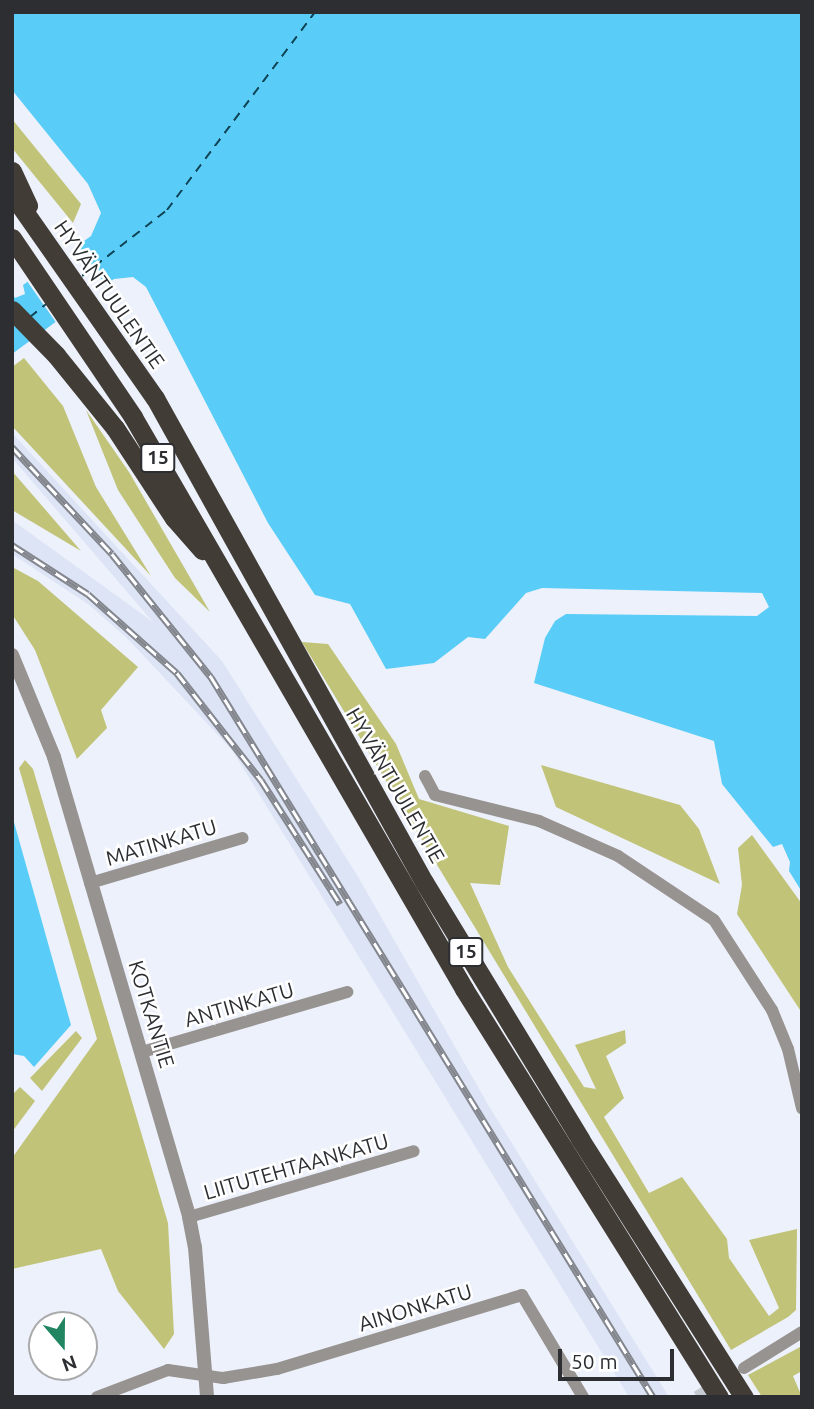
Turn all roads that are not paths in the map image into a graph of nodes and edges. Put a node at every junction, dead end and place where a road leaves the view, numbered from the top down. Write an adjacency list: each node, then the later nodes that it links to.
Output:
1 (12, 171): 3 (highway)
2 (12, 194): 3 (highway, HYVÄNTUULENTIE / 15)
3 (44, 238): 23 (highway, HYVÄNTUULENTIE / 15)
4 (18, 245): 6 (highway, 15)
5 (12, 310): 6 (highway)
6 (229, 582): 22 (highway, 15)
7 (12, 654): 10 (street, KOTKANTIE)
8 (425, 776): 13 (street)
9 (243, 838): 10 (street, MATINKATU)
10 (90, 883): 12 (street, KOTKANTIE)
11 (347, 992): 12 (street, ANTINKATU)
12 (142, 1052): 15 (street, KOTKANTIE)
13 (802, 1108)
14 (414, 1151): 15 (street, LIITUTEHTAANKATU)
15 (189, 1217): 18 (street, KOTKANTIE)
16 (802, 1332): 17 (street)
17 (744, 1368)
18 (204, 1376): 19 (street); 20 (street, KOTKANTIE); 21 (street, AINONKATU)
19 (97, 1397)
20 (206, 1397)
21 (583, 1397)
22 (719, 1397)
23 (744, 1397)

